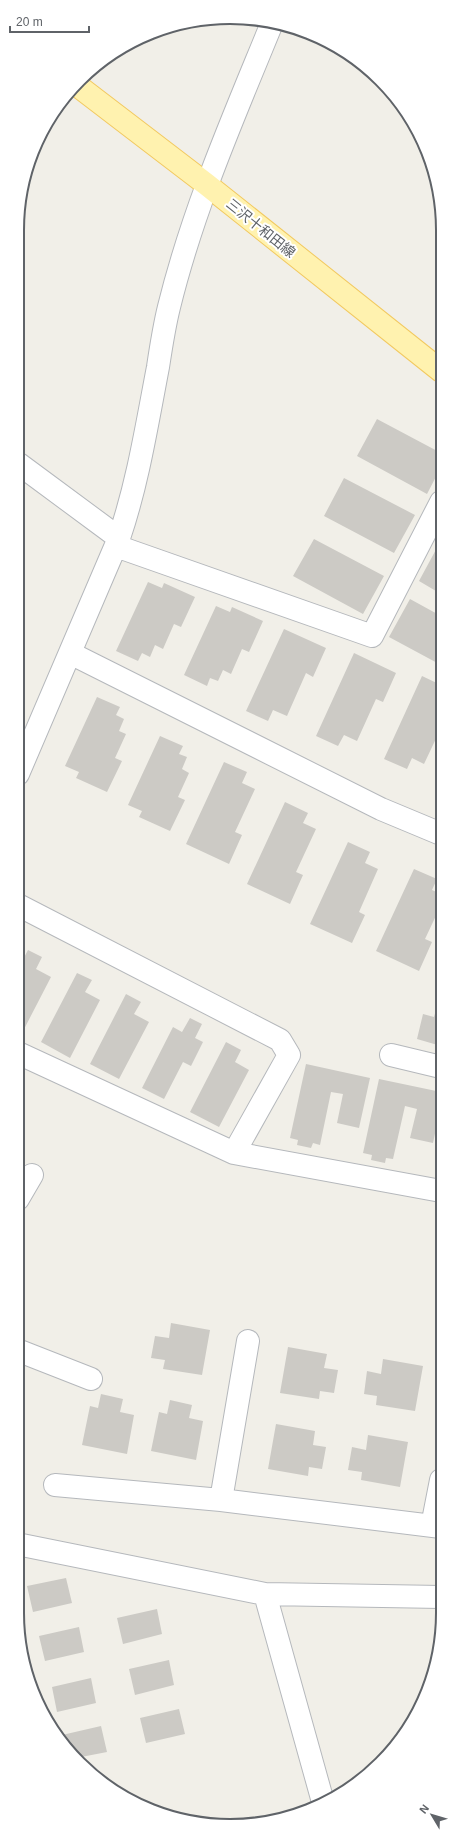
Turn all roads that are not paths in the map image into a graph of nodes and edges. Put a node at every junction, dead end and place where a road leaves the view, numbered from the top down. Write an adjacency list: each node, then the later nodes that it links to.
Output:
1 (270, 28): 3 (street)
2 (80, 88): 3 (main road, 三沢十和田線)
3 (206, 184): 4 (main road, 三沢十和田線); 7 (street)
4 (436, 368)
5 (24, 469): 7 (street)
6 (436, 512): 7 (street)
7 (117, 542): 8 (street)
8 (70, 653): 9 (street); 10 (street)
9 (24, 747)
10 (436, 832)
11 (24, 908): 15 (street)
12 (391, 1055): 14 (street)
13 (24, 1056): 15 (street)
14 (436, 1066)
15 (234, 1153): 18 (street)
16 (32, 1175): 17 (street)
17 (24, 1189)
18 (436, 1190)
19 (248, 1341): 23 (street)
20 (24, 1353): 21 (street)
21 (92, 1379)
22 (55, 1486): 23 (street)
23 (221, 1500): 24 (street)
24 (436, 1527)
25 (24, 1545): 26 (street)
26 (265, 1594): 27 (street); 28 (street)
27 (436, 1597)
28 (322, 1798)

